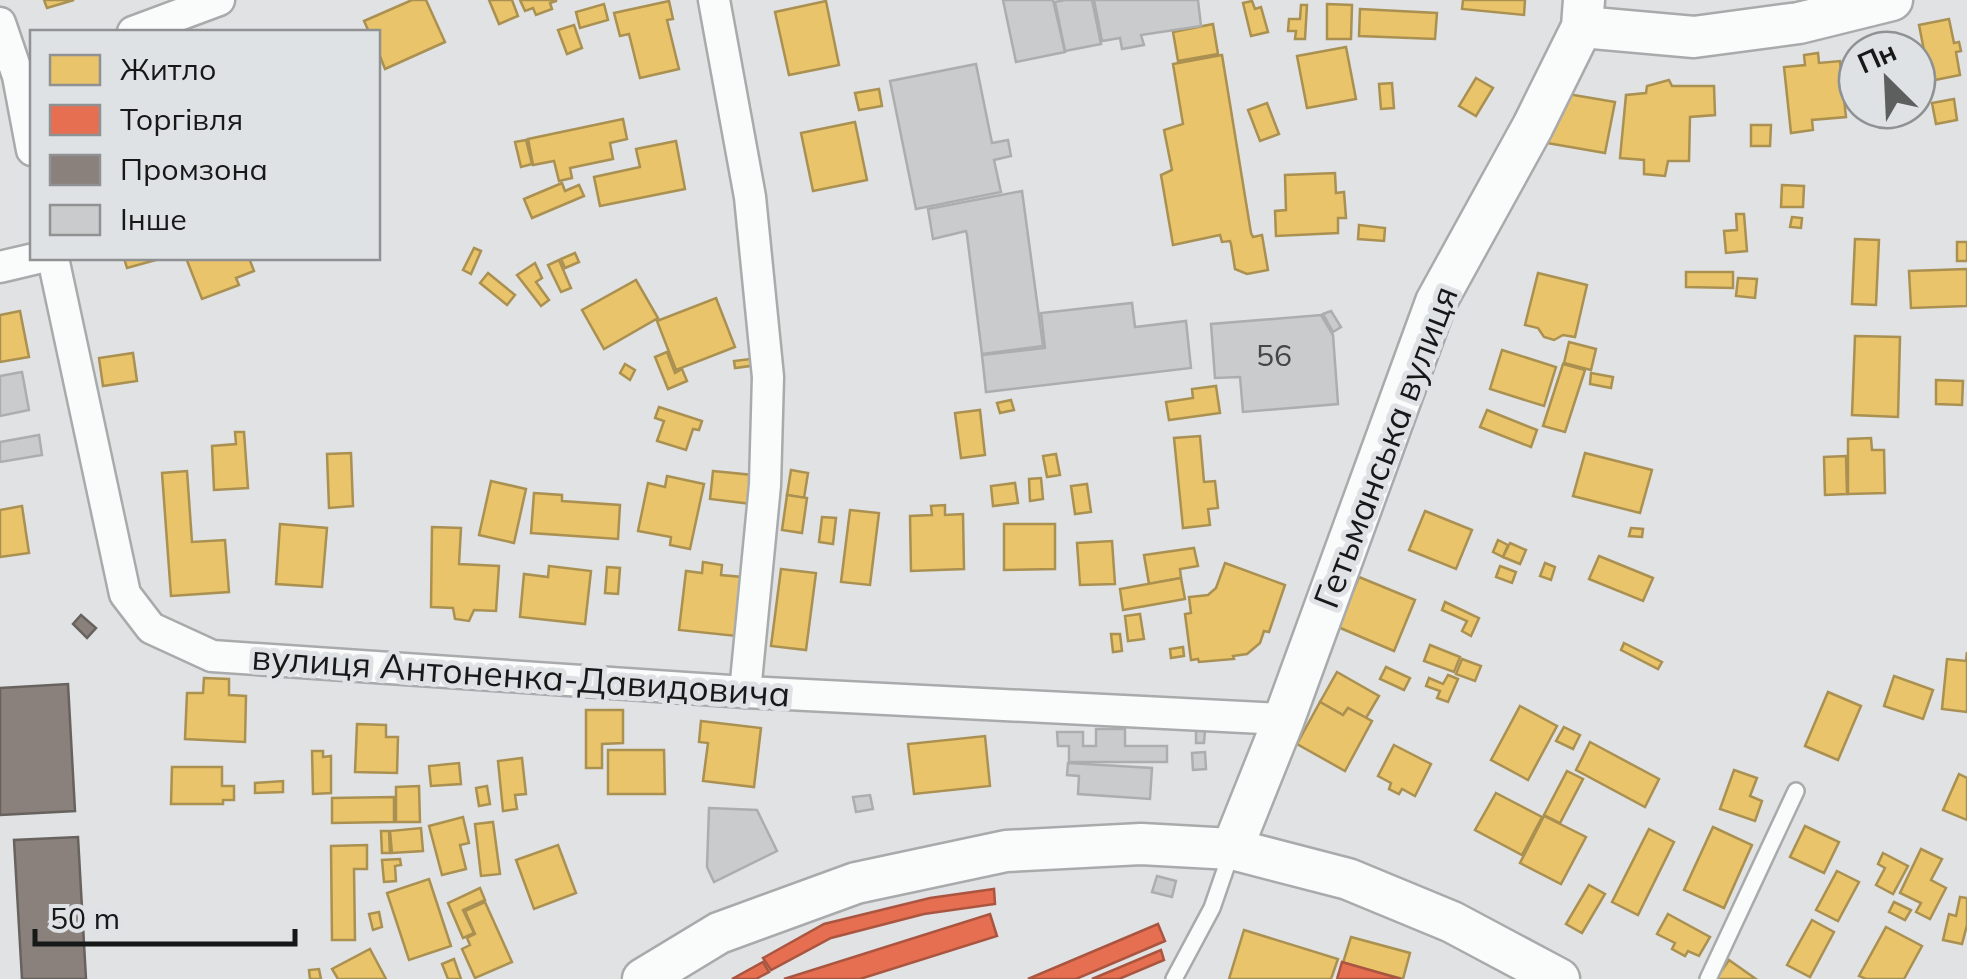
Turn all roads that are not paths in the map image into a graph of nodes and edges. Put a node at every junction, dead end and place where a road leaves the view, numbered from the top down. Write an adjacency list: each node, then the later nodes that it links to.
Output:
1 (219, 0): 6 (street)
2 (714, 0): 12 (street)
3 (1892, 0): 4 (street)
4 (1583, 14): 13 (street, Гетьманська вулиця)
5 (0, 24): 7 (street)
6 (138, 30)
7 (26, 73): 8 (street)
8 (30, 124)
9 (30, 260): 11 (street)
10 (53, 260): 12 (street, вулиця Антоненка-Давидовича)
11 (0, 267)
12 (745, 692): 13 (street, вулиця Антоненка-Давидовича)
13 (1284, 719): 15 (street, Гетьманська вулиця)
14 (1796, 790): 19 (lane)
15 (1232, 850): 16 (street); 17 (lane); 18 (street)
16 (644, 979)
17 (1174, 979)
18 (1558, 979)
19 (1708, 979)

